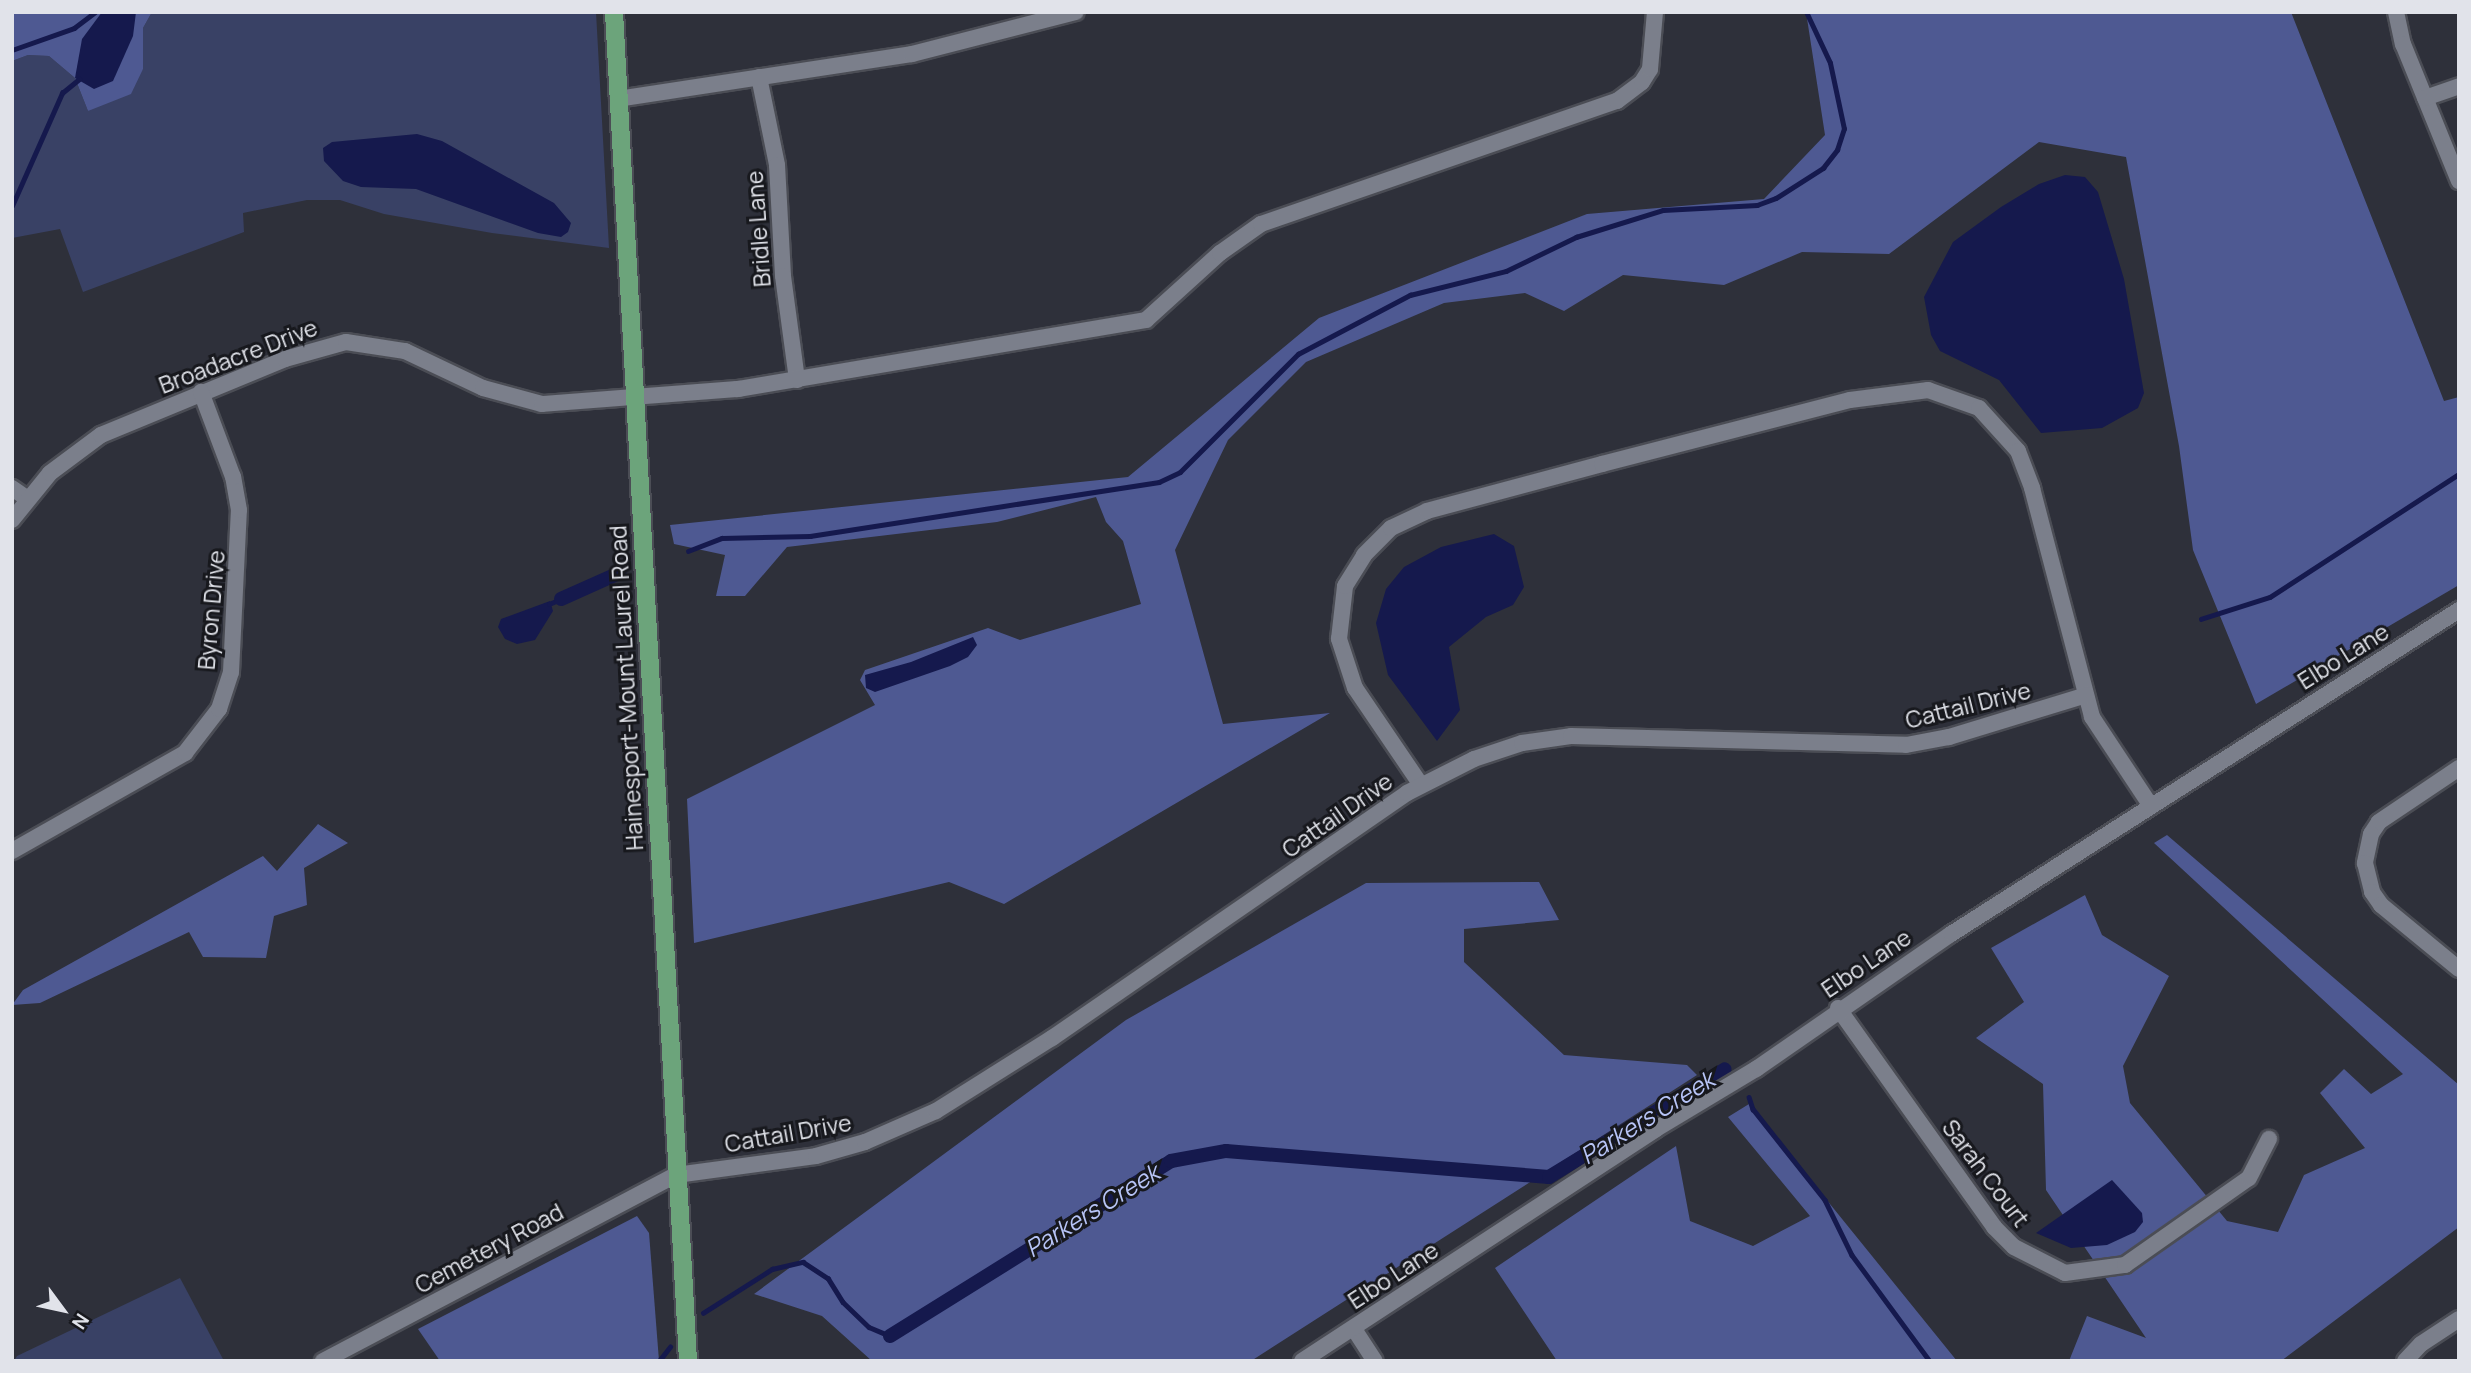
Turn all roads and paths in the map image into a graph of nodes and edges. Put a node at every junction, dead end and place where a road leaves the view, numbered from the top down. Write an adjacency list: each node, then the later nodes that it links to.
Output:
1 (614, 12): 8 (main road, Hainesport-Mount Laurel Road)
2 (1076, 12): 5 (street)
3 (1655, 12): 11 (street, Broadacre Drive)
4 (2396, 12): 7 (street)
5 (760, 77): 8 (street); 11 (street, Bridle Lane)
6 (2459, 86): 7 (street)
7 (2426, 98): 9 (street)
8 (618, 99): 13 (main road, Hainesport-Mount Laurel Road)
9 (2451, 140): 10 (street)
10 (2459, 181)
11 (797, 380): 13 (street, Broadacre Drive)
12 (201, 392): 13 (street, Broadacre Drive); 15 (street, Broadacre Drive); 22 (street, Byron Drive)
13 (634, 398): 26 (main road, Hainesport-Mount Laurel Road)
14 (12, 488): 15 (street)
15 (28, 499): 16 (street, Broadacre Drive)
16 (12, 520)
17 (2459, 610): 21 (street, Elbo Lane)
18 (2086, 695): 20 (street, Cattail Drive); 20 (street); 21 (street)
19 (2459, 768): 23 (street)
20 (1421, 785): 26 (street, Cattail Drive)
21 (2151, 806): 24 (street, Elbo Lane)
22 (12, 850)
23 (2459, 970)
24 (1838, 1008): 25 (street, Sarah Court); 28 (street, Elbo Lane)
25 (2269, 1139)
26 (676, 1175): 29 (street, Cemetery Road); 30 (main road, Hainesport-Mount Laurel Road)
27 (2459, 1319): 33 (street)
28 (1354, 1329): 31 (street, Elbo Lane); 32 (street)
29 (323, 1361)
30 (688, 1361)
31 (1302, 1361)
32 (1375, 1361)
33 (2405, 1361)

